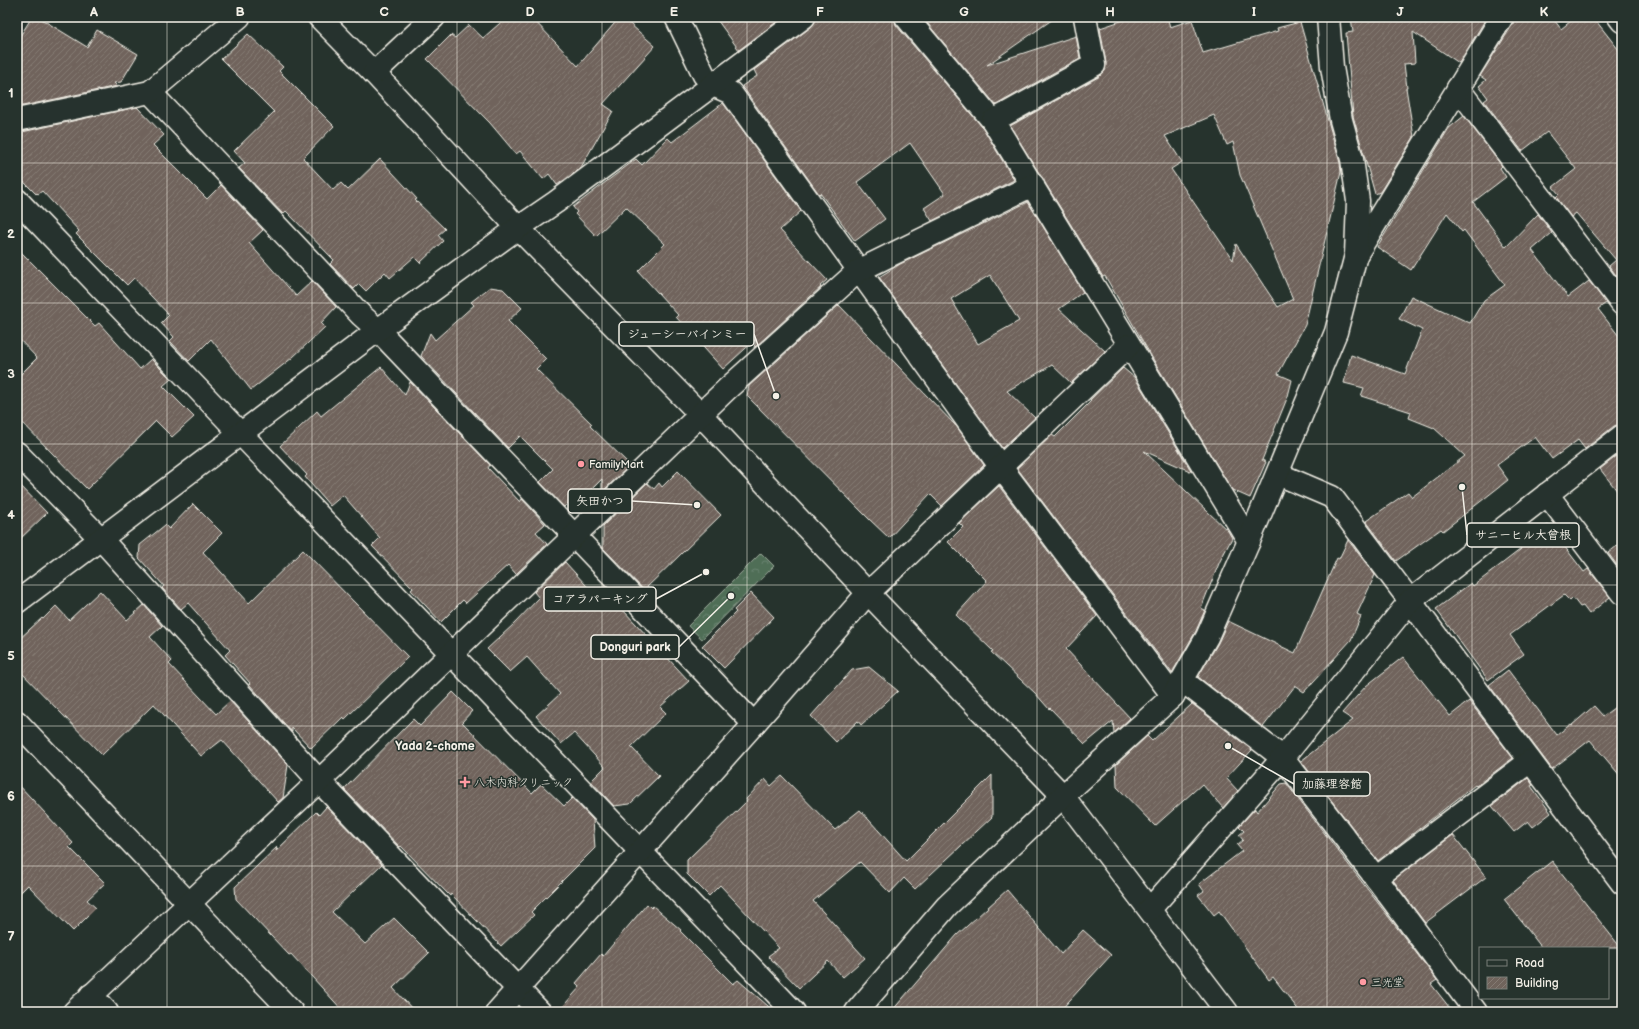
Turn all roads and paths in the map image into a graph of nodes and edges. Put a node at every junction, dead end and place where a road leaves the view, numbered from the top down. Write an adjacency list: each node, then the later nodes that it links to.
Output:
1 (239, 17): 15 (street)
2 (319, 17): 12 (street)
3 (434, 17): 12 (street)
4 (676, 17): 13 (street)
5 (804, 17): 13 (street)
6 (906, 17): 17 (street)
7 (1085, 17): 17 (street)
8 (1328, 17): 21 (street)
9 (1502, 17): 14 (street)
10 (1619, 17): 11 (street)
11 (1622, 21)
12 (374, 73): 20 (street)
13 (713, 85): 20 (street); 22 (street)
14 (1458, 88): 21 (street); 23 (street)
15 (150, 92): 16 (street); 24 (street)
16 (17, 120)
17 (993, 121): 18 (street)
18 (1033, 185): 22 (street); 25 (street)
19 (17, 200): 27 (street)
20 (518, 228): 24 (street); 26 (street)
21 (1356, 255): 31 (street)
22 (858, 271): 26 (street); 30 (street)
23 (1622, 304)
24 (378, 330): 27 (street); 33 (street)
25 (1129, 345): 30 (street); 35 (street)
26 (700, 414): 33 (street); 36 (street)
27 (241, 433): 34 (street); 40 (street)
28 (1622, 436): 32 (street)
29 (17, 453): 34 (street)
30 (1000, 466): 36 (street); 41 (street)
31 (1278, 474): 35 (street); 38 (street)
32 (1547, 494): 37 (street); 38 (street)
33 (574, 535): 40 (street); 43 (street)
34 (101, 539): 39 (street); 46 (street)
35 (1250, 541): 41 (street)
36 (868, 593): 43 (street); 47 (street)
37 (1622, 593)
38 (1410, 601): 44 (street); 45 (street)
39 (17, 602)
40 (451, 653): 46 (street); 48 (street)
41 (1178, 689): 44 (street); 47 (street)
42 (17, 722): 51 (street)
43 (754, 724): 48 (street)
44 (1284, 758): 49 (street); 52 (street)
45 (1530, 761): 49 (street); 50 (street)
46 (319, 781): 51 (street); 53 (street)
47 (1063, 796): 52 (street); 61 (street)
48 (640, 850): 53 (street); 60 (street)
49 (1376, 878): 63 (street)
50 (1622, 883)
51 (188, 903): 54 (street); 57 (street)
52 (1150, 909): 62 (street)
53 (517, 988): 58 (street); 59 (street)
54 (91, 995): 55 (street); 56 (street)
55 (74, 1012)
56 (107, 1012)
57 (292, 1012)
58 (497, 1012)
59 (540, 1012)
60 (794, 1012)
61 (856, 1012)
62 (1227, 1012)
63 (1476, 1012)

